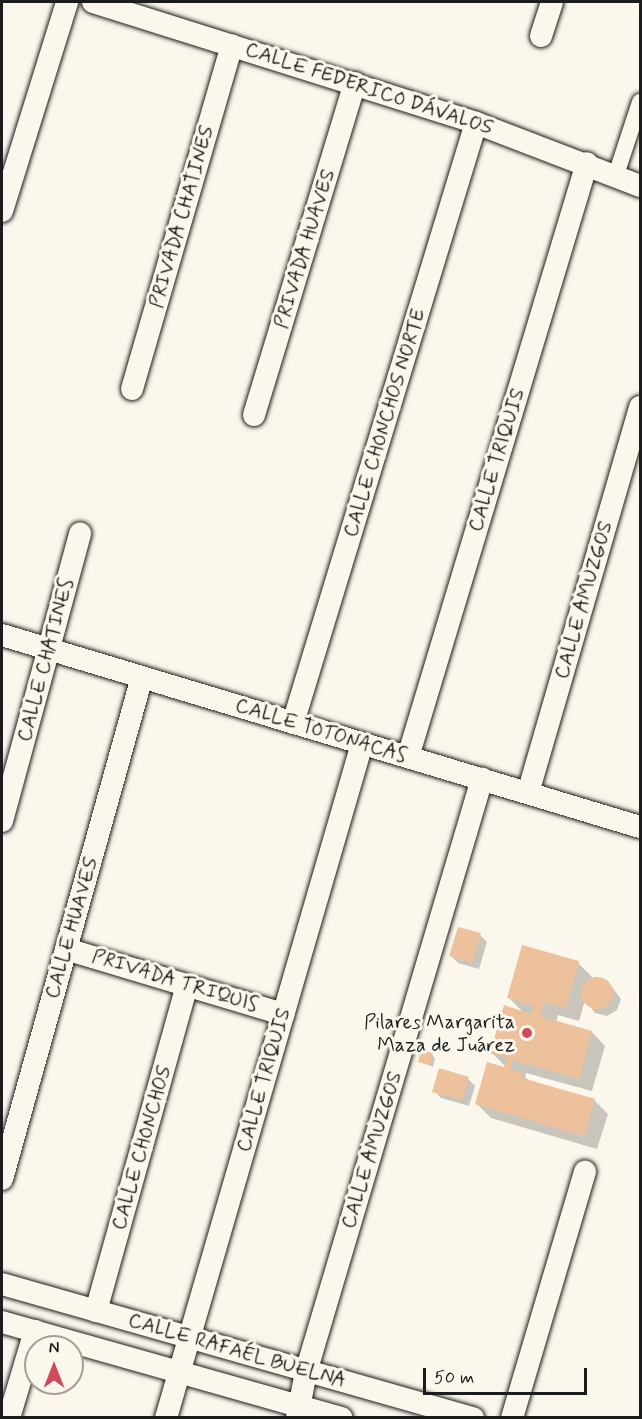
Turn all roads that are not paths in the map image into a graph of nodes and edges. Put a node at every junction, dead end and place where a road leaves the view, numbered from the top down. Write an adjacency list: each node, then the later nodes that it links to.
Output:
1 (67, 2): 12 (street)
2 (93, 2): 5 (street, CALLE FEDERICO DÁVALOS)
3 (552, 2): 4 (street)
4 (541, 36)
5 (232, 45): 6 (street, CALLE FEDERICO DÁVALOS); 13 (street, PRIVADA CHATINES)
6 (355, 83): 8 (street, CALLE FEDERICO DÁVALOS); 15 (street, PRIVADA HUAVES)
7 (640, 102): 10 (street)
8 (476, 123): 9 (street, CALLE FEDERICO DÁVALOS); 20 (street, CALLE CHONCHOS NORTE)
9 (586, 163): 10 (street, CALLE FEDERICO DÁVALOS); 22 (street, CALLE TRIQUIS)
10 (616, 175): 11 (street, CALLE FEDERICO DÁVALOS)
11 (640, 186)
12 (2, 211)
13 (132, 389)
14 (640, 407): 24 (street, CALLE AMUZGOS)
15 (254, 415)
16 (80, 533): 18 (street, CALLE CHATINES)
17 (2, 635): 18 (street, CALLE TOTONACAS)
18 (49, 649): 19 (street, CALLE TOTONACAS); 25 (street, CALLE CHATINES)
19 (142, 677): 20 (street, CALLE TOTONACAS); 27 (street, CALLE HUAVES)
20 (293, 723): 21 (street, CALLE TOTONACAS)
21 (362, 744): 22 (street, CALLE TOTONACAS); 29 (street, CALLE TRIQUIS)
22 (408, 757): 23 (street, CALLE TOTONACAS)
23 (482, 779): 24 (street, CALLE TOTONACAS); 38 (street, CALLE AMUZGOS)
24 (528, 793): 26 (street, CALLE TOTONACAS)
25 (2, 820)
26 (640, 827)
27 (66, 949): 28 (street, PRIVADA TRIQUIS); 31 (street, CALLE HUAVES)
28 (187, 985): 29 (street, PRIVADA TRIQUIS); 33 (street, CALLE CHONCHOS)
29 (283, 1014): 36 (street, CALLE TRIQUIS)
30 (585, 1172): 44 (street)
31 (2, 1179)
32 (2, 1284): 33 (street, CALLE RAFAÉL BUELNA)
33 (96, 1311): 36 (street, CALLE RAFAÉL BUELNA)
34 (2, 1322): 35 (street, CALLE RAFAÉL BUELNA)
35 (35, 1331): 37 (street, CALLE RAFAÉL BUELNA); 40 (street)
36 (189, 1336): 37 (street, CALLE TRIQUIS); 38 (street, CALLE RAFAÉL BUELNA)
37 (179, 1371): 39 (street, CALLE RAFAÉL BUELNA); 41 (street, CALLE TRIQUIS)
38 (306, 1372): 39 (street, CALLE AMUZGOS); 43 (street, CALLE RAFAÉL BUELNA)
39 (299, 1412): 42 (street, CALLE RAFAÉL BUELNA)
40 (9, 1418)
41 (166, 1418)
42 (342, 1418)
43 (472, 1418)
44 (512, 1418)

